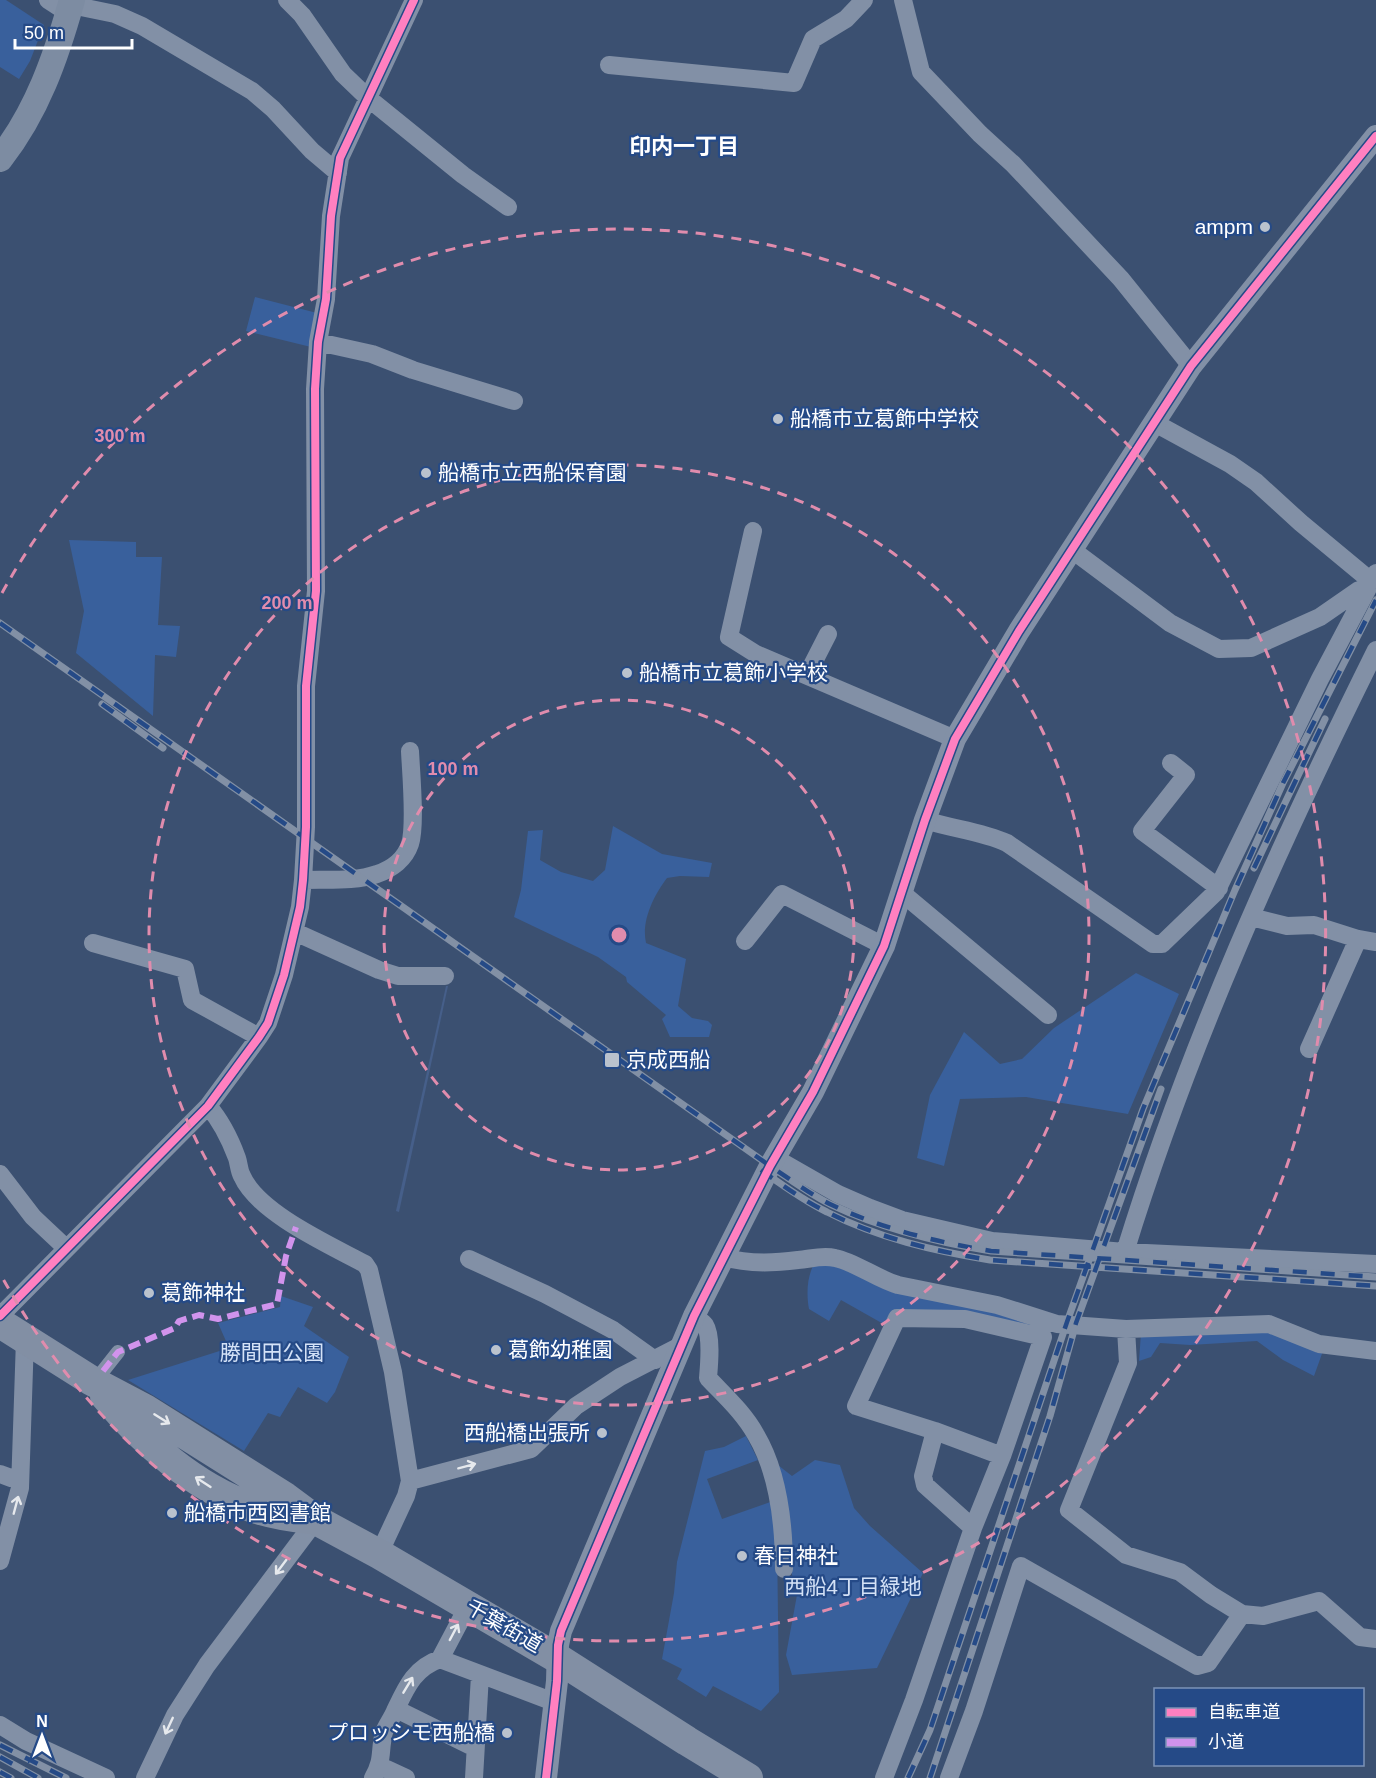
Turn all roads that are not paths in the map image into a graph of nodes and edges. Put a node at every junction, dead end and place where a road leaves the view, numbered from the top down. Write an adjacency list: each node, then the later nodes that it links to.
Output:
1 (287, 0): 7 (street)
2 (414, 0): 7 (street)
3 (864, 0): 6 (street)
4 (903, 0): 13 (street)
5 (65, 4): 9 (main road); 10 (street)
6 (609, 65)
7 (368, 98): 10 (street); 11 (street)
8 (1376, 136): 13 (street)
9 (0, 159)
10 (338, 173): 12 (street)
11 (508, 207)
12 (318, 342): 14 (street); 26 (street)
13 (1191, 366): 15 (street)
14 (514, 401)
15 (1153, 422): 17 (street); 18 (street)
16 (753, 531): 21 (street)
17 (1071, 549): 18 (street); 22 (street)
18 (1371, 582): 27 (street)
19 (828, 634): 21 (street)
20 (1376, 650): 29 (street)
21 (807, 675): 22 (street)
22 (955, 739): 25 (street)
23 (410, 751): 26 (street)
24 (1171, 763): 27 (street)
25 (925, 820): 27 (street); 28 (street)
26 (303, 880): 30 (street)
27 (1218, 888)
28 (902, 892): 34 (street); 36 (street)
29 (1251, 917): 31 (street); 43 (street)
30 (295, 932): 35 (street); 37 (street)
31 (1367, 940): 38 (street)
32 (745, 941): 34 (street)
33 (93, 943): 37 (street)
34 (884, 946): 40 (street)
35 (445, 976)
36 (1048, 1015)
37 (259, 1037): 39 (street)
38 (1309, 1049)
39 (208, 1106): 42 (street); 61 (street)
40 (775, 1158): 43 (street); 44 (street)
41 (0, 1174): 42 (street)
42 (66, 1248): 47 (street)
43 (1125, 1252): 46 (street)
44 (724, 1257): 48 (street); 50 (street)
45 (469, 1259): 55 (street)
46 (1376, 1264)
47 (0, 1316)
48 (694, 1316): 52 (street); 66 (street)
49 (0, 1323): 51 (highway, 千葉街道)
50 (1126, 1329): 53 (street); 68 (street)
51 (25, 1339): 56 (highway, 千葉街道); 60 (street)
52 (682, 1345): 55 (street); 70 (street)
53 (1376, 1351)
54 (118, 1352): 56 (street)
55 (655, 1360): 61 (street, one-way to 55)
56 (98, 1376): 62 (highway, 千葉街道)
57 (935, 1431): 58 (street); 58 (street); 63 (street)
58 (1002, 1456): 63 (street)
59 (0, 1474): 60 (street)
60 (20, 1478): 65 (street, one-way to 60)
61 (410, 1481): 64 (street)
62 (316, 1520): 64 (highway, 千葉街道); 79 (street, one-way to 79)
63 (973, 1528): 84 (street)
64 (379, 1554): 67 (highway, 千葉街道)
65 (0, 1562)
66 (784, 1569)
67 (468, 1606): 70 (highway, 千葉街道); 71 (street, one-way to 67)
68 (1242, 1614): 69 (street); 85 (street)
69 (1376, 1639)
70 (557, 1658): 73 (street); 83 (highway, 千葉街道)
71 (440, 1659): 72 (street); 74 (street, one-way to 71)
72 (480, 1675): 73 (street); 76 (street)
73 (554, 1702): 82 (street)
74 (396, 1709): 76 (street); 77 (street)
75 (0, 1725): 78 (street)
76 (475, 1748): 81 (street)
77 (377, 1772): 80 (street)
78 (106, 1778)
79 (145, 1778)
80 (406, 1778)
81 (474, 1778)
82 (546, 1778)
83 (748, 1778)
84 (884, 1778)
85 (950, 1778)

